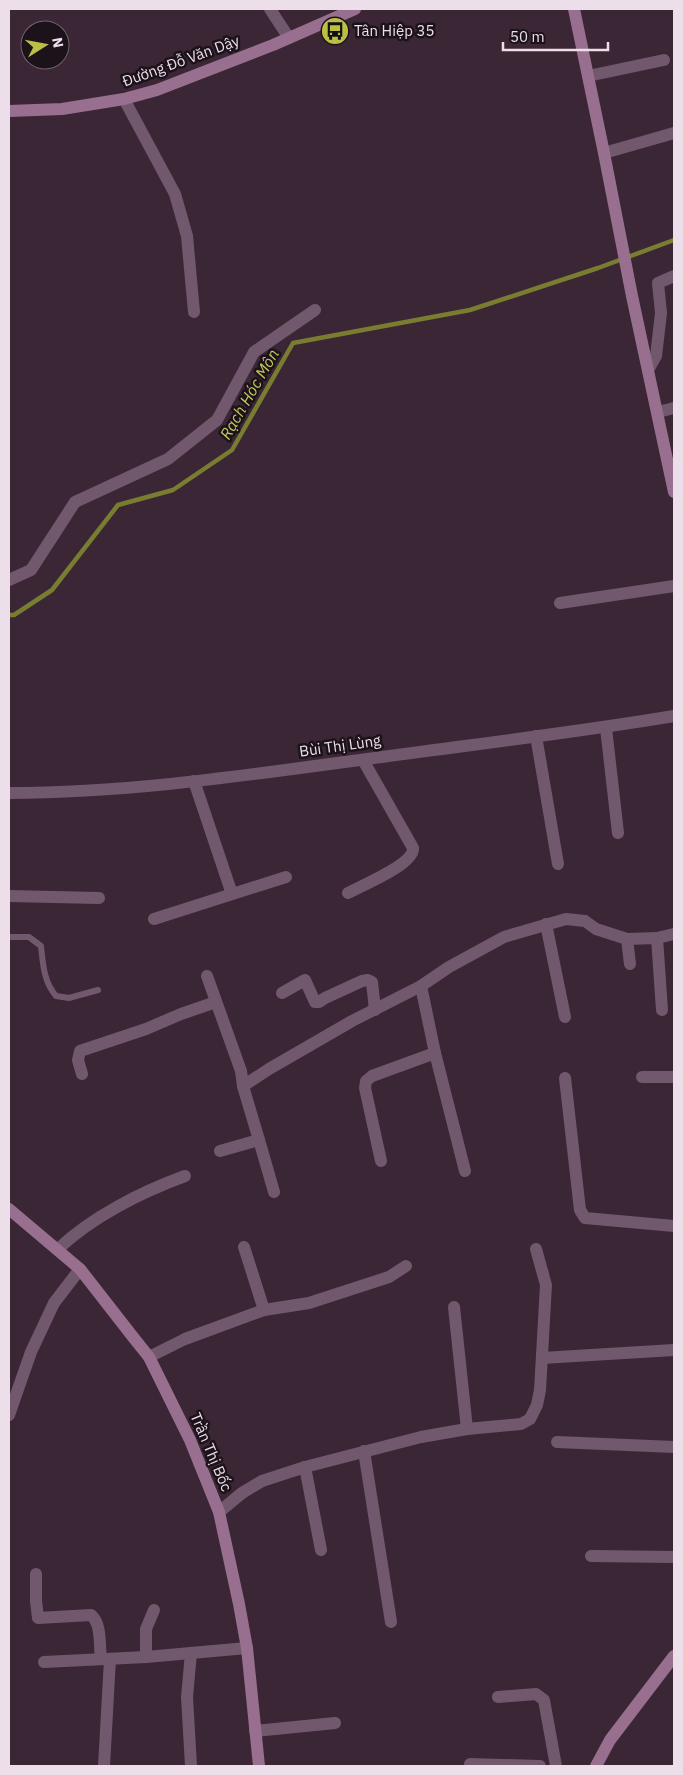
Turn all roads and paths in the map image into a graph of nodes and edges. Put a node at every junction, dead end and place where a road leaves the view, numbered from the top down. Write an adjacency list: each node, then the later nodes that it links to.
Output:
1 (270, 9): 4 (street)
2 (355, 9): 4 (main road, Đường Đỗ Văn Dậy)
3 (574, 9): 6 (main road)
4 (289, 38): 7 (main road, Đường Đỗ Văn Dậy)
5 (664, 60): 6 (street)
6 (588, 76): 10 (main road)
7 (124, 100): 8 (main road, Đường Đỗ Văn Dậy); 13 (street)
8 (9, 111)
9 (674, 133): 10 (street)
10 (604, 153): 14 (main road)
11 (674, 276): 14 (street)
12 (315, 310): 18 (street)
13 (194, 312)
14 (648, 370): 16 (main road)
15 (674, 408): 16 (street)
16 (658, 412): 17 (main road)
17 (674, 492)
18 (9, 580)
19 (674, 586): 20 (street)
20 (560, 602)
21 (674, 716): 22 (street, Bùi Thị Lùng)
22 (606, 728): 23 (street, Bùi Thị Lùng); 27 (street)
23 (536, 736): 24 (street, Bùi Thị Lùng); 28 (street)
24 (363, 760): 25 (street, Bùi Thị Lùng); 30 (street)
25 (194, 781): 26 (street, Bùi Thị Lùng); 31 (street)
26 (9, 793)
27 (618, 833)
28 (558, 864)
29 (286, 878): 31 (street)
30 (348, 893)
31 (232, 894): 34 (street)
32 (9, 896): 33 (street)
33 (99, 898)
34 (154, 919)
35 (546, 924): 39 (street); 42 (street); 48 (street)
36 (674, 934): 38 (street)
37 (9, 937): 43 (lane)
38 (657, 938): 39 (street); 47 (street)
39 (627, 939): 40 (street)
40 (630, 964)
41 (207, 976): 45 (street)
42 (421, 986): 46 (street); 49 (street)
43 (98, 990)
44 (282, 993): 46 (street)
45 (216, 1002): 50 (street); 54 (street)
46 (375, 1010): 54 (street)
47 (662, 1010)
48 (565, 1017)
49 (435, 1053): 57 (street); 58 (street)
50 (82, 1074)
51 (642, 1076): 52 (street)
52 (674, 1077)
53 (565, 1078): 62 (street)
54 (243, 1086): 55 (street)
55 (259, 1140): 56 (street); 60 (street)
56 (220, 1151)
57 (381, 1161)
58 (465, 1171)
59 (185, 1176): 64 (street)
60 (274, 1192)
61 (9, 1209): 64 (main road, Trần Thị Bốc)
62 (674, 1226)
63 (244, 1247): 69 (street)
64 (58, 1249): 67 (main road, Trần Thị Bốc)
65 (536, 1249): 72 (street)
66 (406, 1266): 69 (street)
67 (80, 1269): 71 (main road, Trần Thị Bốc); 73 (street)
68 (454, 1307): 74 (street)
69 (264, 1310): 71 (street)
70 (674, 1350): 72 (street)
71 (149, 1357): 79 (main road, Trần Thị Bốc)
72 (542, 1358): 74 (street)
73 (9, 1414)
74 (468, 1429): 77 (street)
75 (557, 1442): 76 (street)
76 (674, 1447)
77 (364, 1451): 78 (street); 85 (street)
78 (305, 1466): 79 (street); 80 (street)
79 (219, 1512): 86 (main road, Trần Thị Bốc)
80 (321, 1550)
81 (592, 1556): 82 (street)
82 (674, 1557)
83 (36, 1574): 90 (street)
84 (154, 1610): 89 (street)
85 (391, 1622)
86 (248, 1648): 87 (street); 94 (main road, Trần Thị Bốc)
87 (191, 1653): 89 (street); 97 (street)
88 (674, 1656): 101 (main road)
89 (146, 1657): 90 (street)
90 (105, 1659): 91 (street); 96 (street)
91 (44, 1662)
92 (498, 1697): 100 (street)
93 (335, 1723): 94 (street)
94 (255, 1731): 98 (main road, Trần Thị Bốc)
95 (470, 1764): 99 (street)
96 (104, 1766)
97 (191, 1766)
98 (259, 1766)
99 (540, 1766)
100 (556, 1766)
101 (596, 1766)

